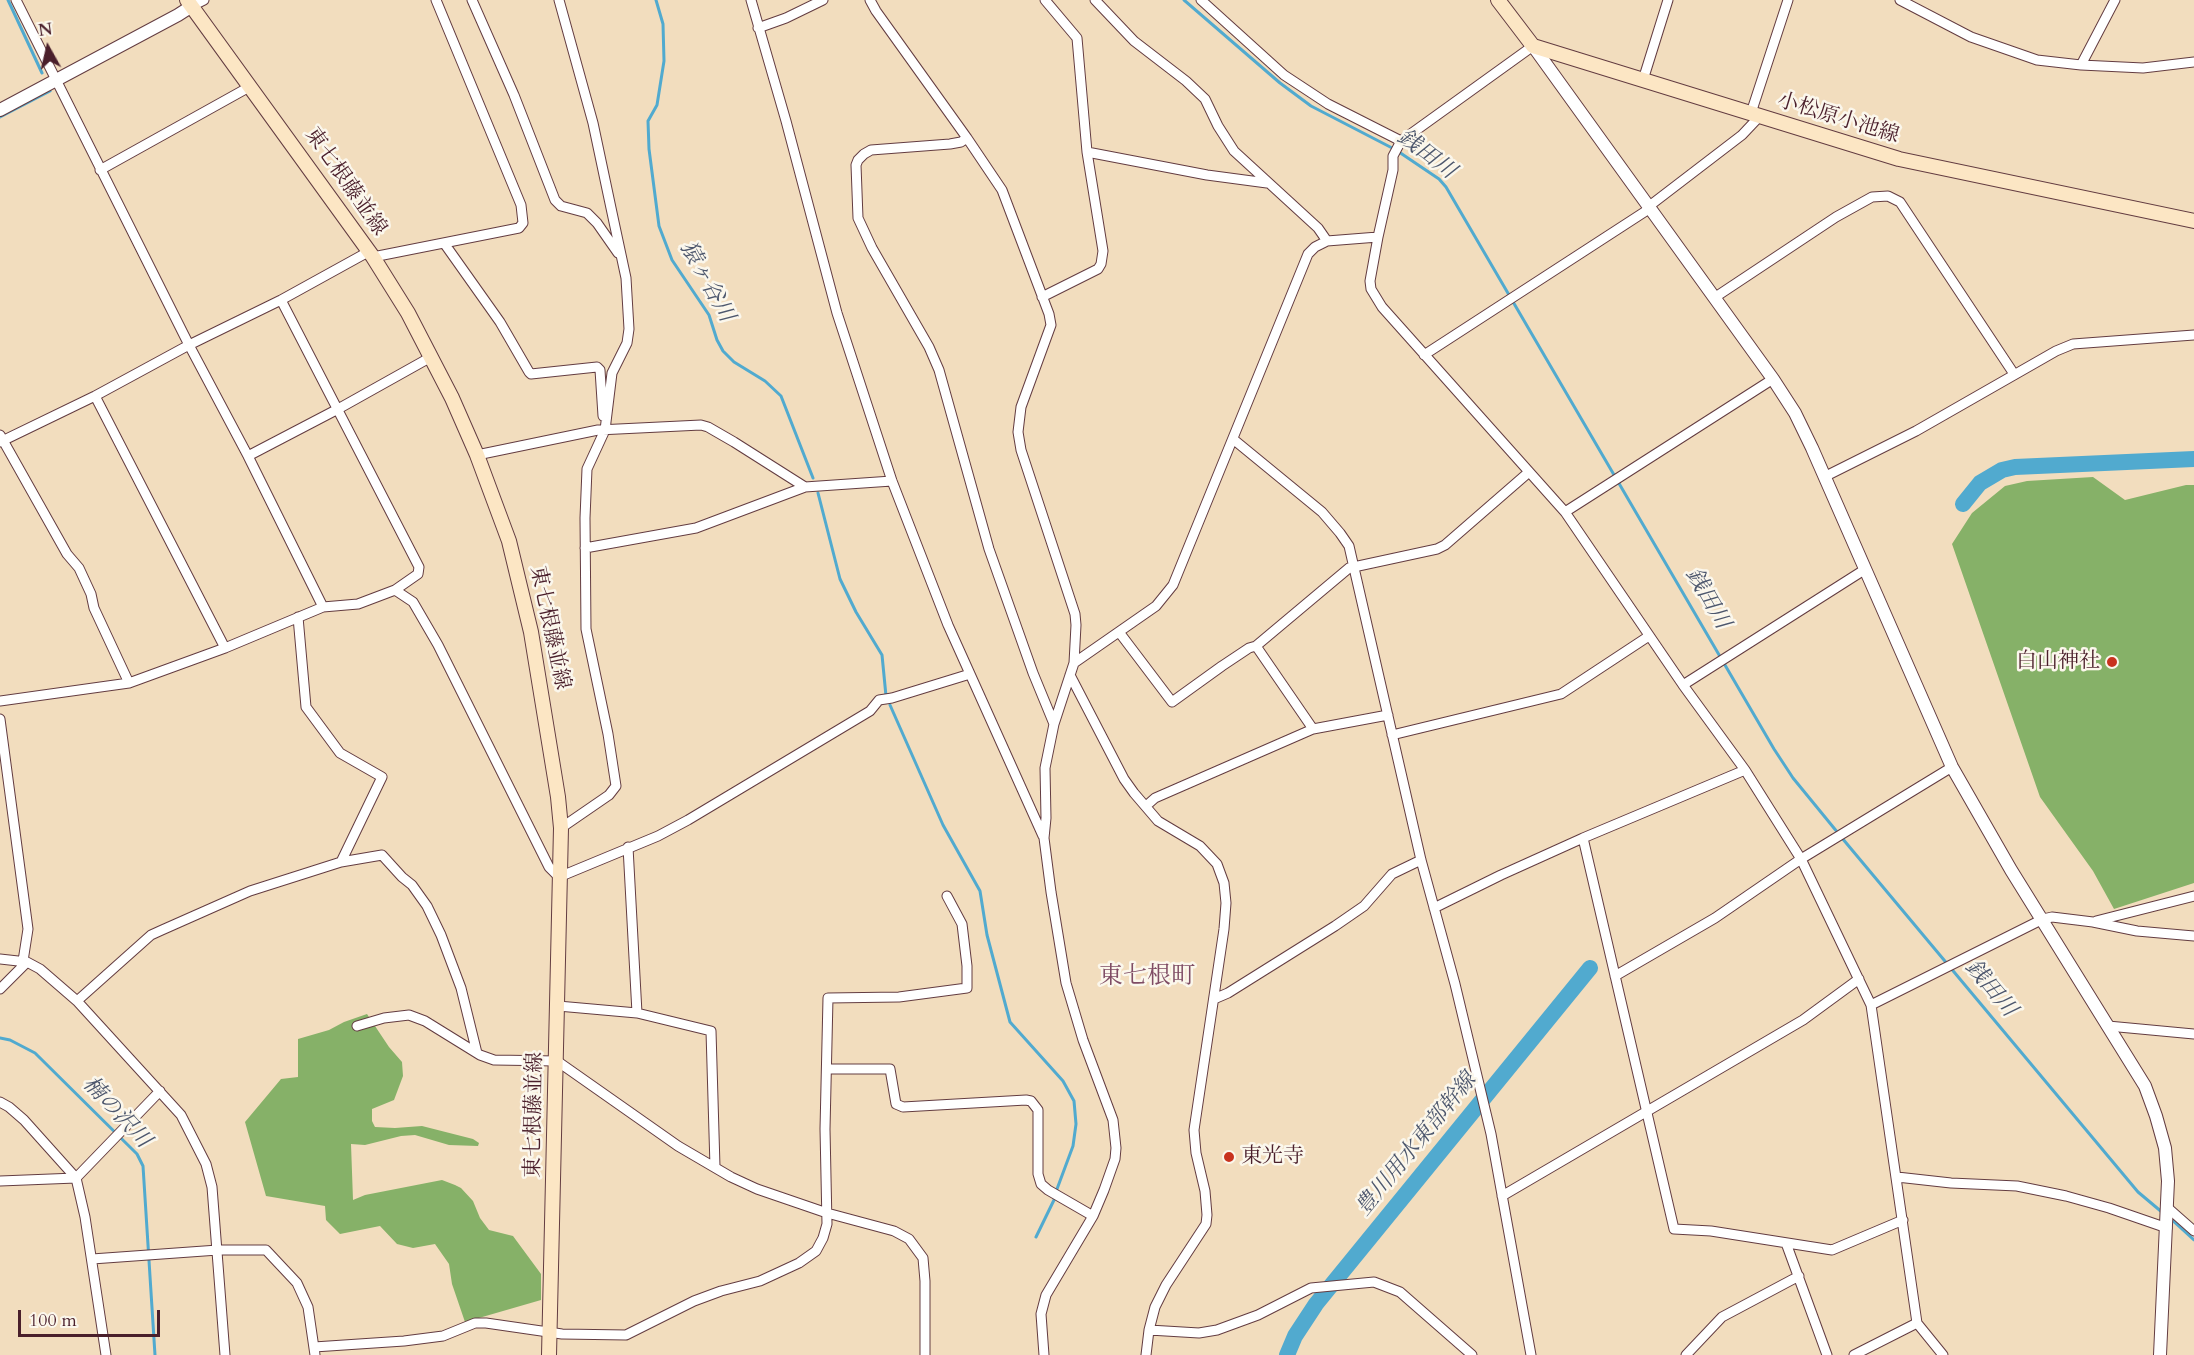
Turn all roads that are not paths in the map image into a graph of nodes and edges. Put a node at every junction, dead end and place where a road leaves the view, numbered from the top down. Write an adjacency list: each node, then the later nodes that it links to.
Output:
1 (16, 0): 21 (street)
2 (436, 0): 35 (street)
3 (472, 0): 37 (street)
4 (559, 0): 37 (street)
5 (751, 0): 17 (street)
6 (823, 0): 17 (street)
7 (870, 0): 26 (street)
8 (1045, 0): 28 (street)
9 (1095, 0): 30 (street)
10 (1201, 0): 27 (street)
11 (1498, 0): 18 (main road)
12 (1668, 0): 22 (street)
13 (1788, 0): 25 (street)
14 (1900, 0): 20 (street)
15 (2115, 0): 20 (street)
16 (194, 2): 21 (street); 23 (main road, 東七根藤並線)
17 (758, 28): 56 (street)
18 (1533, 46): 22 (main road, 小松原小池線); 27 (street); 31 (street)
19 (2194, 62): 20 (street)
20 (2081, 65)
21 (56, 80): 24 (street); 29 (street)
22 (1643, 80): 25 (main road, 小松原小池線)
23 (251, 86): 29 (street); 36 (main road, 東七根藤並線)
24 (0, 110)
25 (1755, 115): 31 (street); 32 (main road, 小松原小池線)
26 (968, 138): 38 (street); 77 (street)
27 (1401, 141): 33 (street)
28 (1087, 152): 30 (street); 38 (street)
29 (100, 170): 42 (street)
30 (1267, 183): 34 (street)
31 (1648, 208): 39 (street); 43 (street)
32 (2194, 221)
33 (1378, 237): 34 (street); 43 (street)
34 (1328, 241): 50 (street)
35 (444, 243): 36 (street); 49 (street)
36 (371, 255): 40 (street); 44 (main road, 東七根藤並線)
37 (622, 257): 49 (street)
38 (1042, 297): 69 (street)
39 (1714, 298): 45 (street); 46 (street)
40 (281, 300): 42 (street); 48 (street)
41 (2194, 335): 45 (street)
42 (189, 345): 47 (street); 53 (street)
43 (1424, 355): 54 (street)
44 (431, 357): 48 (street); 52 (main road, 東七根藤並線)
45 (2014, 374): 55 (street)
46 (1773, 380): 55 (street); 58 (street)
47 (96, 396): 51 (street); 68 (street)
48 (338, 409): 53 (street); 62 (street)
49 (605, 430): 52 (street); 57 (street); 59 (street)
50 (1233, 439): 60 (street); 65 (street)
51 (1, 440): 72 (street)
52 (477, 455): 83 (main road, 東七根藤並線)
53 (248, 456): 63 (street)
54 (1529, 472): 58 (street); 60 (street)
55 (1824, 477): 61 (street)
56 (892, 481): 57 (street); 70 (street)
57 (805, 487): 59 (street)
58 (1565, 512): 66 (street)
59 (585, 548): 83 (street)
60 (1353, 566): 67 (street); 75 (street)
61 (1864, 570): 73 (street); 80 (street)
62 (395, 590): 63 (street); 90 (street)
63 (323, 607): 64 (street)
64 (298, 617): 68 (street); 89 (street)
65 (1119, 632): 67 (street); 69 (street)
66 (1649, 636): 73 (street); 79 (street)
67 (1256, 646): 78 (street)
68 (225, 648): 72 (street)
69 (1074, 663): 71 (street)
70 (970, 674): 84 (street); 86 (street)
71 (1070, 675): 77 (street); 82 (street)
72 (129, 684): 74 (street)
73 (1683, 685): 81 (street)
74 (0, 701)
75 (1388, 716): 78 (street); 79 (street)
76 (0, 719): 98 (street)
77 (1054, 724): 84 (street)
78 (1313, 729): 82 (street)
79 (1392, 735): 88 (street)
80 (1952, 767): 87 (street); 94 (street)
81 (1745, 770): 85 (street); 87 (street)
82 (1146, 806): 102 (street)
83 (561, 828): 90 (main road, 東七根藤並線)
84 (1044, 838): 123 (street)
85 (1583, 838): 93 (street); 99 (street)
86 (628, 847): 90 (street); 106 (street)
87 (1801, 859): 99 (street); 100 (street)
88 (1421, 860): 93 (street); 102 (street)
89 (341, 862): 103 (street); 110 (street)
90 (559, 877): 105 (main road, 東七根藤並線)
91 (947, 896): 112 (street)
92 (2194, 896): 95 (street)
93 (1434, 908): 120 (street)
94 (2043, 919): 95 (street); 104 (street); 108 (street)
95 (2094, 922): 96 (street)
96 (2194, 936)
97 (0, 958): 98 (street)
98 (25, 961): 101 (street); 103 (street)
99 (1615, 976): 115 (street)
100 (1859, 979): 104 (street); 115 (street)
101 (0, 989)
102 (1214, 999): 132 (street)
103 (77, 1001): 113 (street)
104 (1870, 1005): 117 (street)
105 (558, 1006): 106 (street); 111 (main road, 東七根藤並線)
106 (637, 1013): 116 (street)
107 (357, 1026): 110 (street)
108 (2108, 1026): 109 (street); 121 (street)
109 (2194, 1034)
110 (477, 1053): 111 (street)
111 (557, 1061): 116 (street); 133 (main road, 東七根藤並線)
112 (827, 1069): 122 (street); 123 (street)
113 (160, 1091): 118 (street); 128 (street)
114 (0, 1102): 118 (street)
115 (1646, 1113): 120 (street); 127 (street)
116 (715, 1167): 122 (street)
117 (1897, 1177): 124 (street); 125 (street)
118 (76, 1178): 119 (street); 129 (street)
119 (0, 1181)
120 (1502, 1196): 142 (street)
121 (2168, 1210): 125 (street); 126 (street)
122 (827, 1213): 133 (street); 138 (street)
123 (1093, 1216): 139 (street)
124 (1903, 1220): 127 (street); 131 (street)
125 (2167, 1227): 147 (street)
126 (2194, 1231)
127 (1786, 1243): 130 (street)
128 (218, 1250): 129 (street); 134 (street); 136 (street)
129 (92, 1259): 135 (street)
130 (1799, 1276): 143 (street); 144 (street)
131 (1917, 1323): 145 (street); 146 (street)
132 (1149, 1330): 140 (street); 141 (street)
133 (550, 1331): 134 (street); 137 (main road, 東七根藤並線)
134 (314, 1351)
135 (106, 1355)
136 (225, 1355)
137 (549, 1355)
138 (925, 1355)
139 (1044, 1355)
140 (1146, 1355)
141 (1472, 1355)
142 (1531, 1355)
143 (1686, 1355)
144 (1827, 1355)
145 (1854, 1355)
146 (1943, 1355)
147 (2160, 1355)

